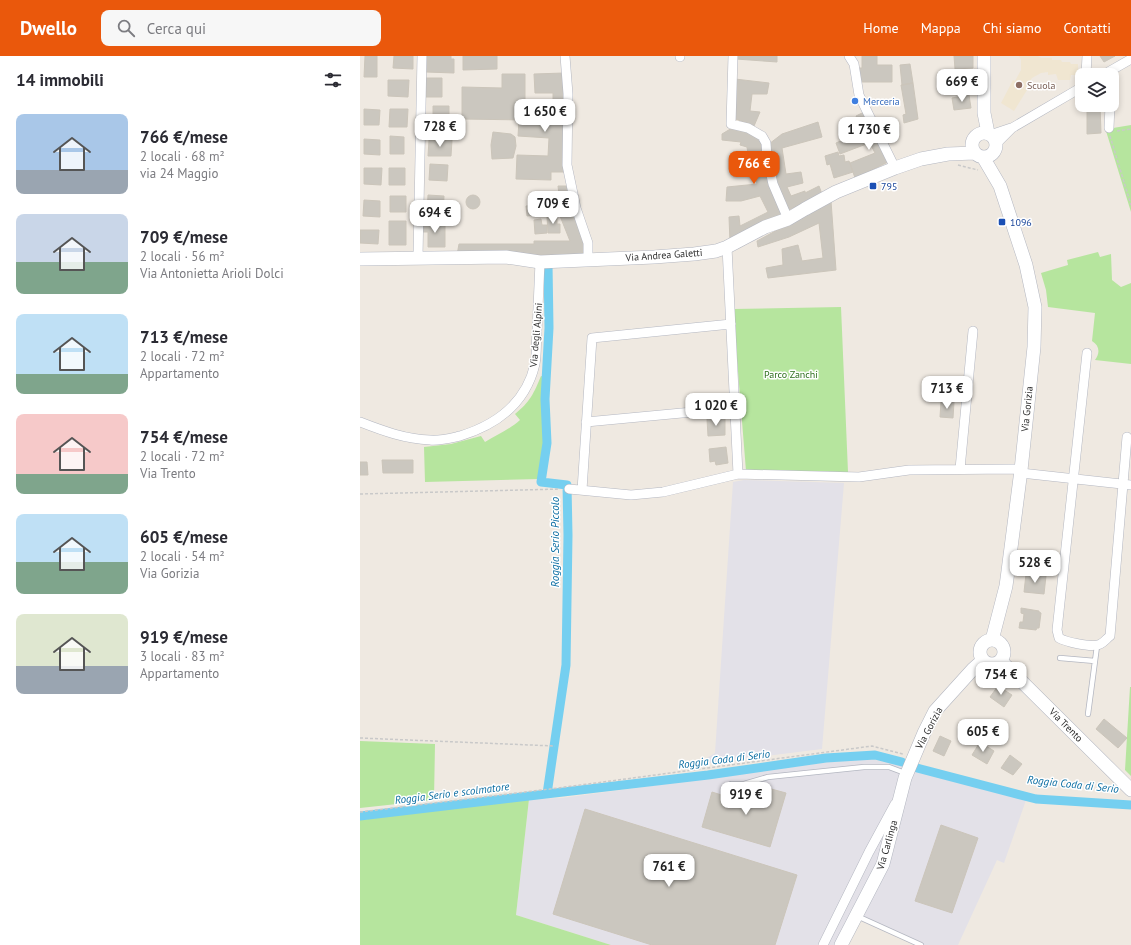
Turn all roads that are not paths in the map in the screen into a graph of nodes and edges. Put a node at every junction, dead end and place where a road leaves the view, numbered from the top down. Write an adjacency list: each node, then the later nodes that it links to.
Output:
1 (422, 56): 17 (street)
2 (566, 56): 19 (street)
3 (733, 56): 15 (street)
4 (849, 56): 14 (street)
5 (984, 56): 13 (street, Via Gorizia)
6 (1087, 56): 8 (street)
7 (1131, 59): 9 (street)
8 (1086, 68)
9 (1117, 68)
10 (1075, 91): 13 (street)
11 (1110, 112): 12 (street)
12 (1109, 130)
13 (985, 144): 14 (street, Via Andrea Galetti); 29 (street, Via Gorizia)
14 (895, 168): 15 (street, Via Andrea Galetti)
15 (788, 219): 16 (street, Via Andrea Galetti)
16 (727, 247): 19 (street, Via Andrea Galetti); 21 (street)
17 (418, 257): 18 (street, Via Andrea Galetti); 20 (street, Via Andrea Galetti)
18 (360, 259)
19 (588, 259): 20 (street, Via Andrea Galetti)
20 (540, 262): 25 (street, Via degli Alpini)
21 (731, 324): 24 (street); 26 (street)
22 (973, 331): 28 (street)
23 (1087, 353): 31 (street)
24 (735, 408): 26 (street); 30 (street)
25 (360, 422)
26 (586, 422): 34 (street)
27 (1127, 437): 32 (street)
28 (960, 469): 29 (street); 30 (street)
29 (1021, 471): 31 (street); 35 (street, Via Gorizia)
30 (738, 474): 34 (street)
31 (1073, 478): 32 (street); 36 (street)
32 (1127, 484): 36 (street)
33 (569, 489): 34 (street)
34 (582, 490)
35 (992, 640): 38 (street, Via Gorizia); 39 (street)
36 (1097, 646): 40 (lane)
37 (1060, 658): 40 (lane)
38 (982, 660): 39 (street); 42 (street, Via Gorizia)
39 (1001, 661): 44 (street, Via Trento)
40 (1095, 661): 41 (lane)
41 (1088, 714)
42 (907, 763): 43 (lane); 45 (street, Via Carlinga)
43 (731, 784)
44 (1131, 790)
45 (900, 796): 46 (street, Via Carlinga); 47 (street)
46 (857, 916): 48 (street, Via Carlinga); 49 (lane)
47 (823, 945)
48 (841, 945)
49 (921, 945)

